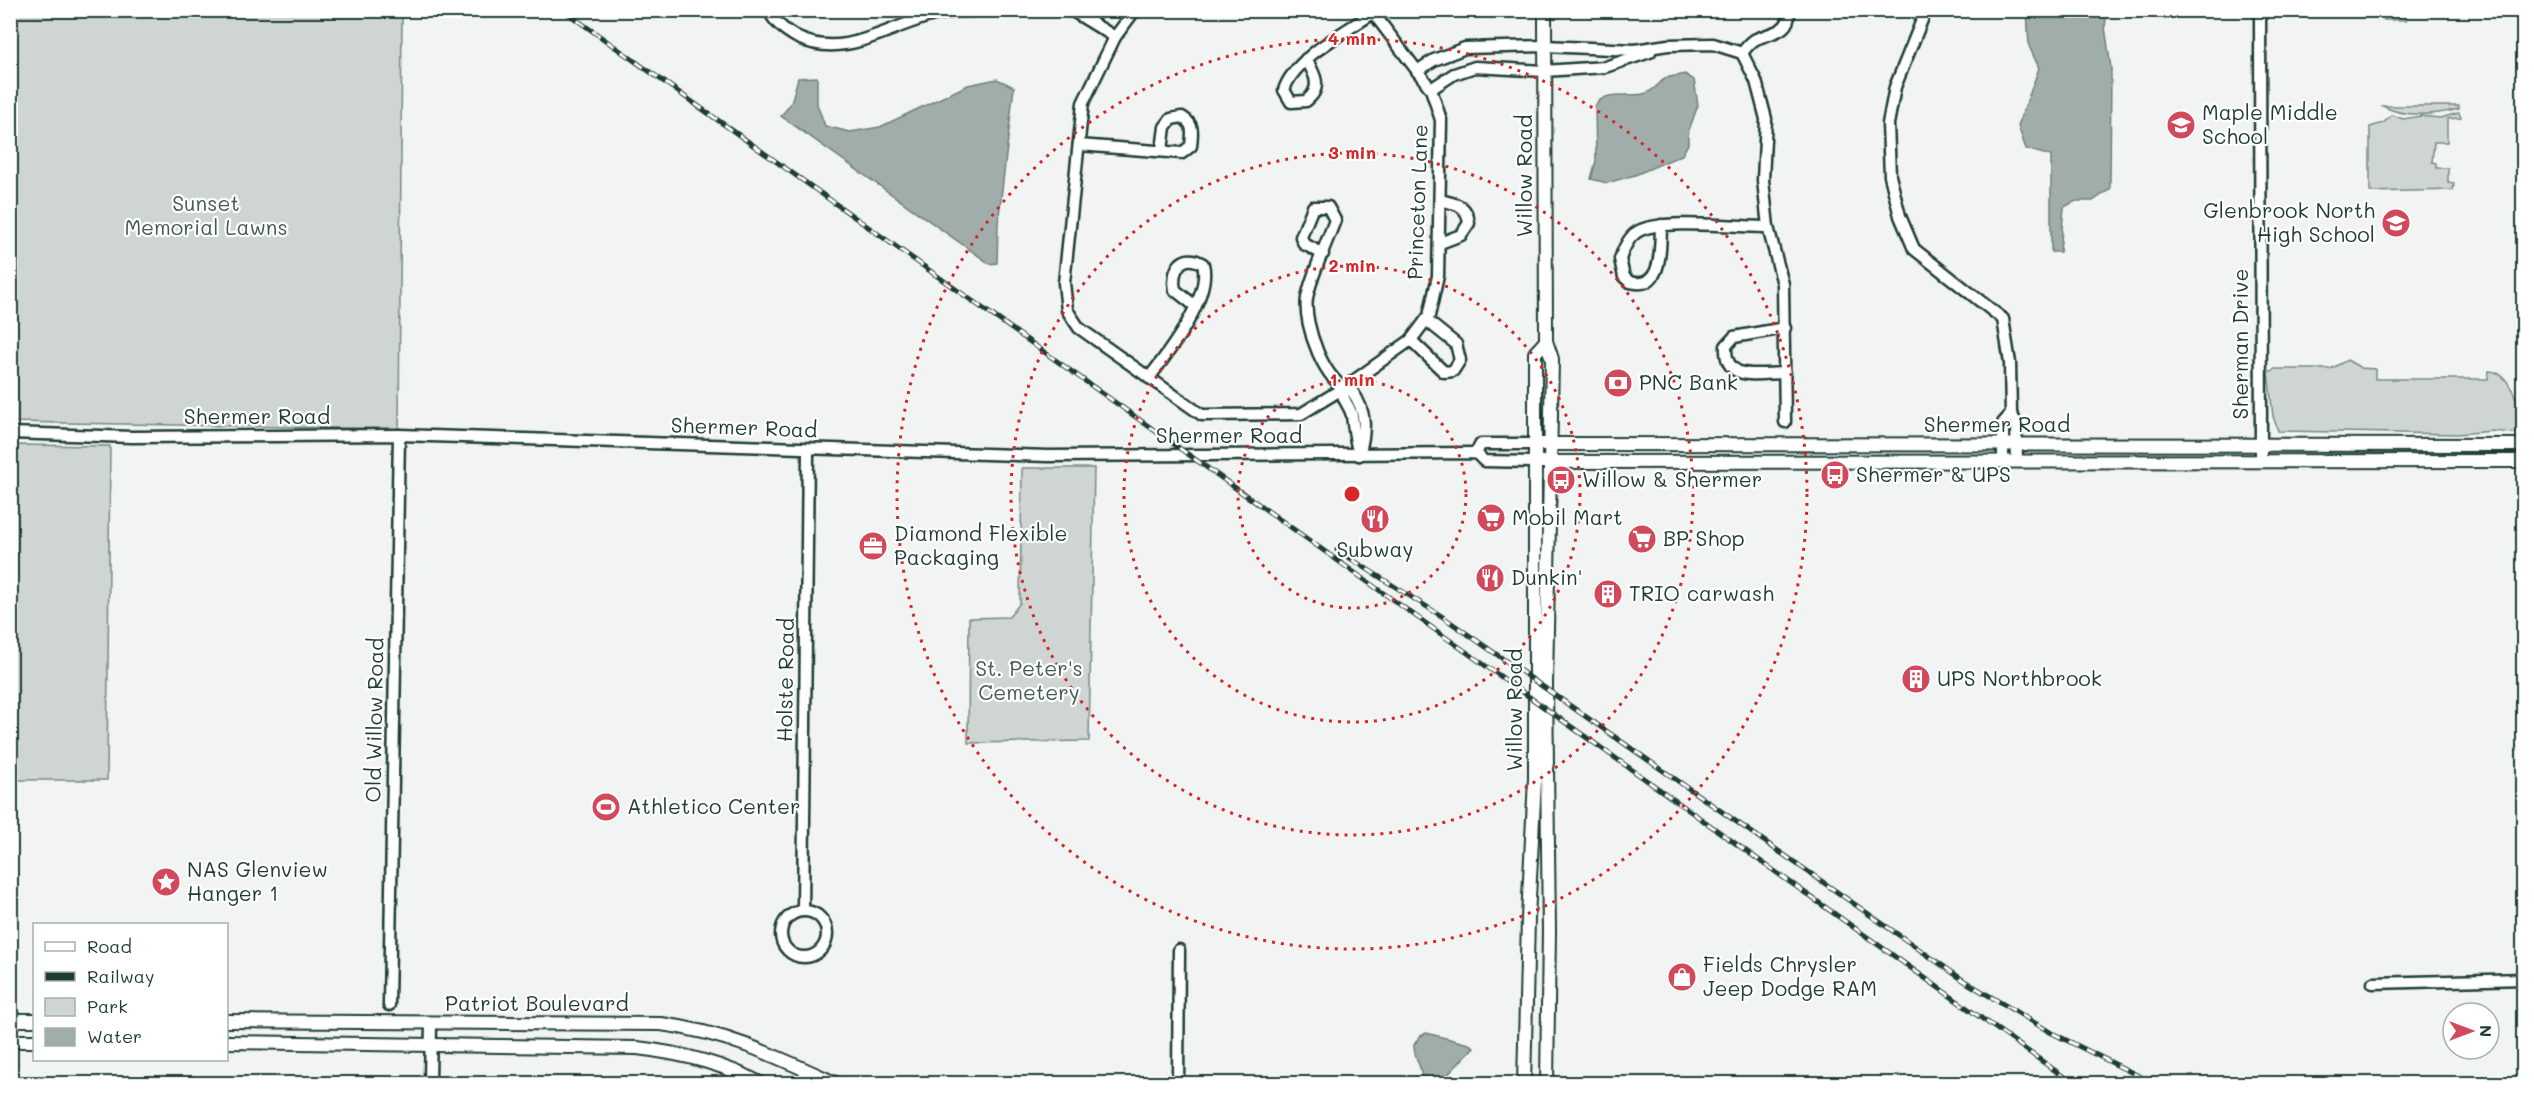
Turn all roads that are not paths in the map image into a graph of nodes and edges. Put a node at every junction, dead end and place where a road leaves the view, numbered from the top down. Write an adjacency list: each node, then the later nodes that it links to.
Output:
1 (769, 10): 2 (street)
2 (994, 10)
3 (1071, 10): 10 (street)
4 (1135, 10): 10 (street, Princeton Lane)
5 (1545, 10): 11 (main road, Willow Road)
6 (1789, 10): 14 (street)
7 (1926, 10): 35 (street)
8 (2260, 10): 43 (street, Sherman Drive)
9 (1372, 12): 15 (street); 17 (street, Princeton Lane)
10 (1115, 37): 20 (street, Princeton Lane)
11 (1544, 46): 13 (street); 17 (street); 18 (main road, Willow Road)
12 (1656, 47): 13 (street); 14 (street); 16 (street)
13 (1611, 50): 16 (street)
14 (1742, 52): 24 (street)
15 (1306, 59)
16 (1612, 64): 18 (street)
17 (1418, 71): 19 (street, Princeton Lane)
18 (1544, 71): 19 (street); 31 (main road, Willow Road)
19 (1431, 89): 22 (street, Princeton Lane)
20 (1079, 145): 21 (street); 33 (street, Princeton Lane)
21 (1162, 150)
22 (1440, 201): 25 (street, Princeton Lane); 25 (street)
23 (1661, 225): 23 (street); 24 (street)
24 (1768, 227): 29 (street)
25 (1440, 243): 28 (street, Princeton Lane)
26 (1323, 254): 34 (street)
27 (1194, 305): 33 (street)
28 (1426, 320): 30 (street, Princeton Lane); 30 (street)
29 (1785, 328): 32 (street); 32 (street)
30 (1411, 340): 34 (street, Princeton Lane)
31 (1546, 341): 39 (main road, Willow Road); 40 (main road, Willow Road)
32 (1785, 373): 36 (street)
33 (1149, 378): 34 (street, Princeton Lane)
34 (1342, 389): 47 (street)
35 (2011, 414): 41 (street); 42 (street)
36 (1785, 422)
37 (10, 433): 38 (street, Shermer Road)
38 (399, 435): 45 (street, Shermer Road); 60 (street, Old Willow Road)
39 (1534, 444): 40 (main road, Shermer Road); 46 (street, Shermer Road); 52 (main road, Willow Road)
40 (1551, 444): 41 (main road, Shermer Road); 53 (main road, Willow Road)
41 (2003, 444): 42 (main road, Shermer Road); 49 (street)
42 (2017, 444): 43 (main road, Shermer Road); 50 (street)
43 (2261, 444): 44 (main road, Shermer Road); 48 (street, Sherman Drive)
44 (2523, 445)
45 (808, 450): 47 (street, Shermer Road); 54 (street, Holste Road)
46 (1476, 453): 47 (street, Shermer Road); 52 (street, Shermer Road)
47 (1359, 455)
48 (2261, 460): 50 (main road, Shermer Road); 51 (main road, Shermer Road)
49 (2003, 461): 50 (main road, Shermer Road); 53 (main road, Shermer Road)
50 (2017, 461)
51 (2523, 461)
52 (1534, 462): 53 (main road, Shermer Road); 55 (main road, Willow Road)
53 (1551, 462): 56 (main road, Willow Road)
54 (803, 911): 54 (street)
55 (1528, 918): 75 (main road); 76 (main road, Willow Road)
56 (1549, 930): 77 (main road, Willow Road); 78 (main road)
57 (1179, 950): 74 (street)
58 (2523, 979): 59 (street)
59 (2373, 983)
60 (390, 1005)
61 (10, 1020): 62 (main road)
62 (33, 1020)
63 (228, 1021): 64 (main road, Patriot Boulevard)
64 (430, 1023): 68 (street); 69 (main road, Patriot Boulevard)
65 (10, 1041): 66 (main road)
66 (33, 1041)
67 (228, 1042): 68 (main road, Patriot Boulevard)
68 (430, 1046): 70 (street); 71 (main road, Patriot Boulevard)
69 (800, 1067): 72 (main road); 73 (main road, Patriot Boulevard)
70 (430, 1083)
71 (762, 1083)
72 (805, 1083)
73 (837, 1083)
74 (1178, 1083)
75 (1518, 1083)
76 (1524, 1083)
77 (1547, 1083)
78 (1552, 1083)

